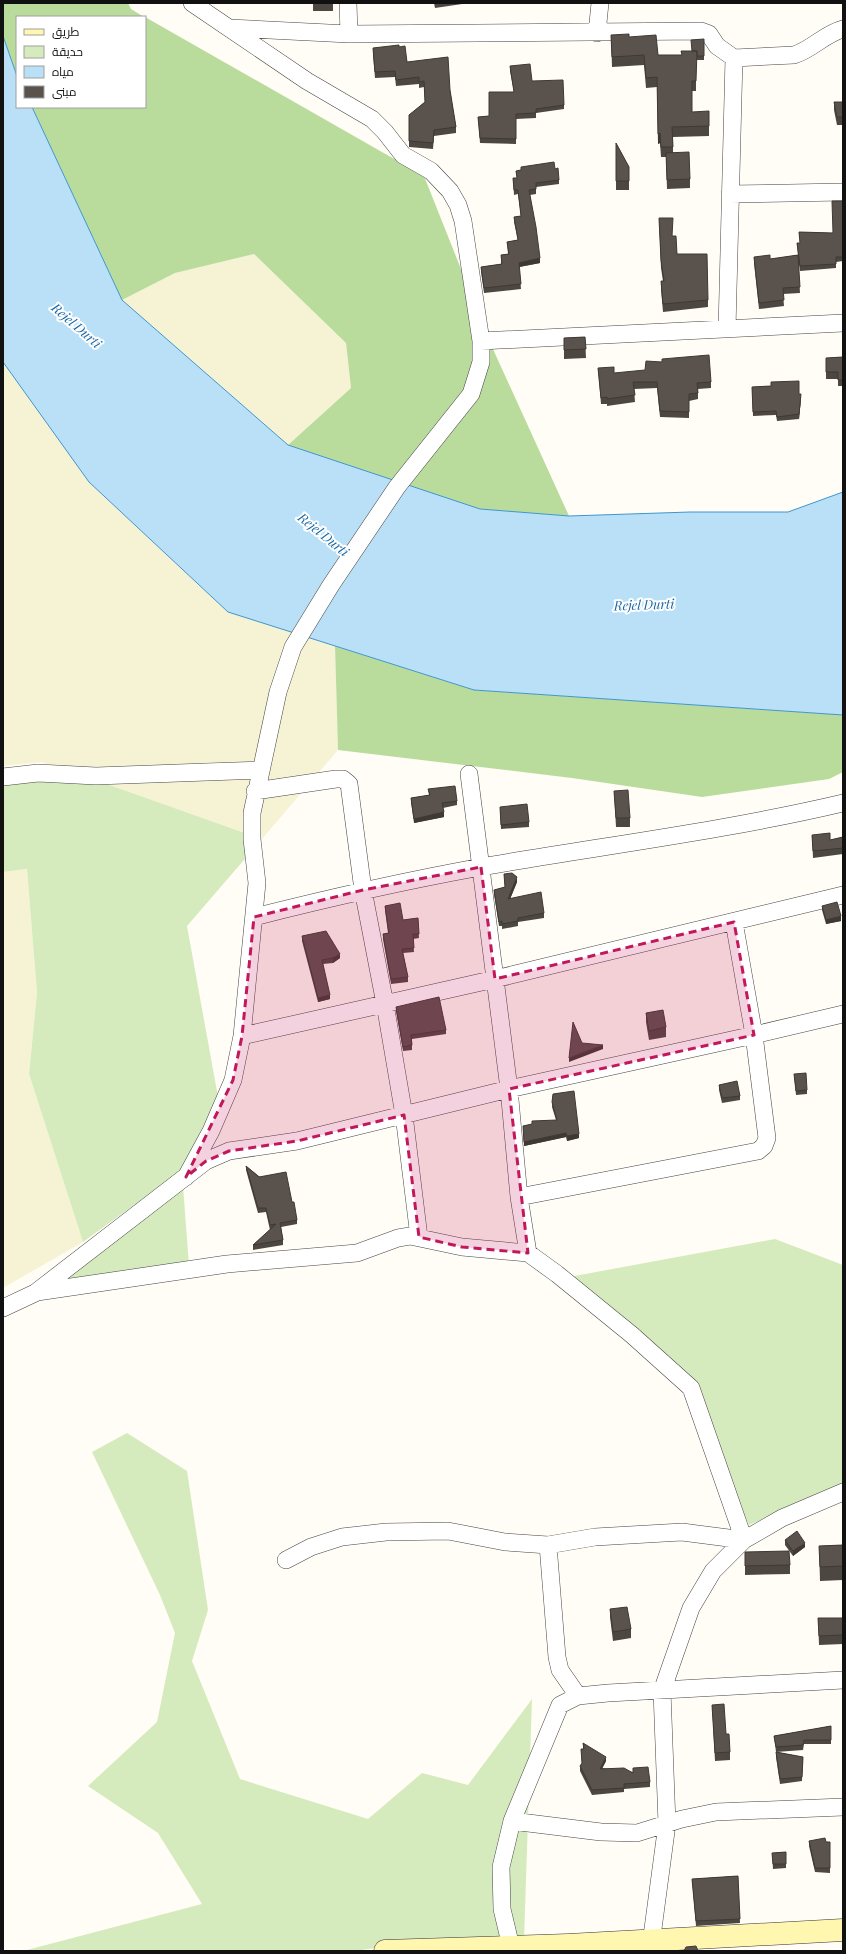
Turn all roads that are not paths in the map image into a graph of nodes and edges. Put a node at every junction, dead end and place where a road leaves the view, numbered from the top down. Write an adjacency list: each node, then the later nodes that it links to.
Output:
1 (192, 3): 4 (street)
2 (348, 3): 7 (street)
3 (600, 3): 6 (street)
4 (229, 28): 7 (street); 13 (street)
5 (843, 29): 8 (street)
6 (597, 33): 7 (street); 8 (street)
7 (349, 34)
8 (734, 58): 10 (street)
9 (843, 192): 10 (street)
10 (730, 194): 12 (street)
11 (843, 323): 12 (street)
12 (727, 329): 13 (street)
13 (481, 341): 14 (street)
14 (260, 770): 16 (street); 17 (street)
15 (469, 774): 19 (street)
16 (3, 776)
17 (255, 791): 20 (street); 22 (street)
18 (843, 803): 19 (street)
19 (481, 867): 20 (street); 24 (street)
20 (363, 890): 22 (street); 25 (street)
21 (843, 895): 23 (street)
22 (254, 916): 28 (street)
23 (734, 922): 24 (street); 27 (street)
24 (495, 979): 25 (street); 29 (street)
25 (385, 1004): 28 (street); 30 (street)
26 (843, 1014): 27 (street)
27 (754, 1035): 29 (street); 32 (street)
28 (242, 1036): 31 (street)
29 (509, 1088): 30 (street); 32 (street)
30 (404, 1115): 31 (street); 33 (street)
31 (186, 1177): 35 (street)
32 (519, 1197): 34 (street)
33 (419, 1237): 34 (street); 35 (street)
34 (528, 1253): 38 (street)
35 (35, 1292): 36 (street)
36 (3, 1308)
37 (843, 1492): 38 (street)
38 (744, 1540): 39 (street); 42 (street)
39 (548, 1545): 40 (street); 43 (street)
40 (286, 1560)
41 (843, 1680): 42 (street)
42 (662, 1691): 43 (street); 46 (street)
43 (578, 1696): 45 (street)
44 (843, 1807): 46 (street)
45 (512, 1821): 46 (street); 49 (street)
46 (667, 1824): 48 (street)
47 (843, 1930): 48 (street)
48 (650, 1946): 49 (street)
49 (511, 1949): 50 (street)
50 (393, 1950)

